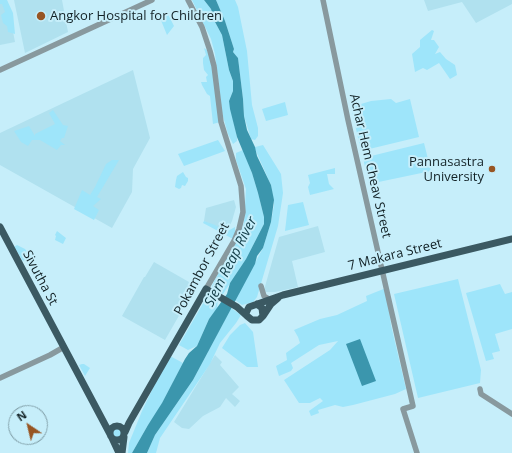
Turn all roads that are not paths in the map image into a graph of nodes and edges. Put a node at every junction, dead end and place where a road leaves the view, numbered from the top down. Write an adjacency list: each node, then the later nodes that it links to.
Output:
1 (152, 0): 4 (street)
2 (188, 0): 9 (street, Pokambor Street)
3 (323, 0): 7 (street, Achar Hem Cheav Street)
4 (0, 70)
5 (0, 227): 17 (main road)
6 (512, 239): 7 (main road, 7 Makara Street)
7 (383, 270): 10 (main road, 7 Makara Street); 28 (street, Achar Hem Cheav Street)
8 (261, 286): 11 (street)
9 (206, 289): 13 (main road); 22 (main road, Pokambor Street)
10 (283, 295): 11 (main road, 7 Makara Street); 16 (main road, 7 Makara Street)
11 (269, 299): 12 (main road, 7 Makara Street)
12 (257, 304): 14 (main road); 16 (main road)
13 (236, 306): 14 (main road); 15 (main road)
14 (249, 307): 15 (main road)
15 (247, 316): 16 (main road)
16 (263, 316)
17 (64, 347): 18 (street); 21 (main road)
18 (0, 378)
19 (480, 389): 20 (street)
20 (512, 414)
21 (101, 416): 23 (main road); 25 (main road)
22 (129, 423): 23 (main road); 24 (main road, Pokambor Street)
23 (119, 425): 24 (main road); 25 (main road)
24 (124, 435): 25 (main road); 27 (main road, Pokambor Street)
25 (111, 436): 26 (main road)
26 (119, 453)
27 (122, 453)
28 (417, 453)

